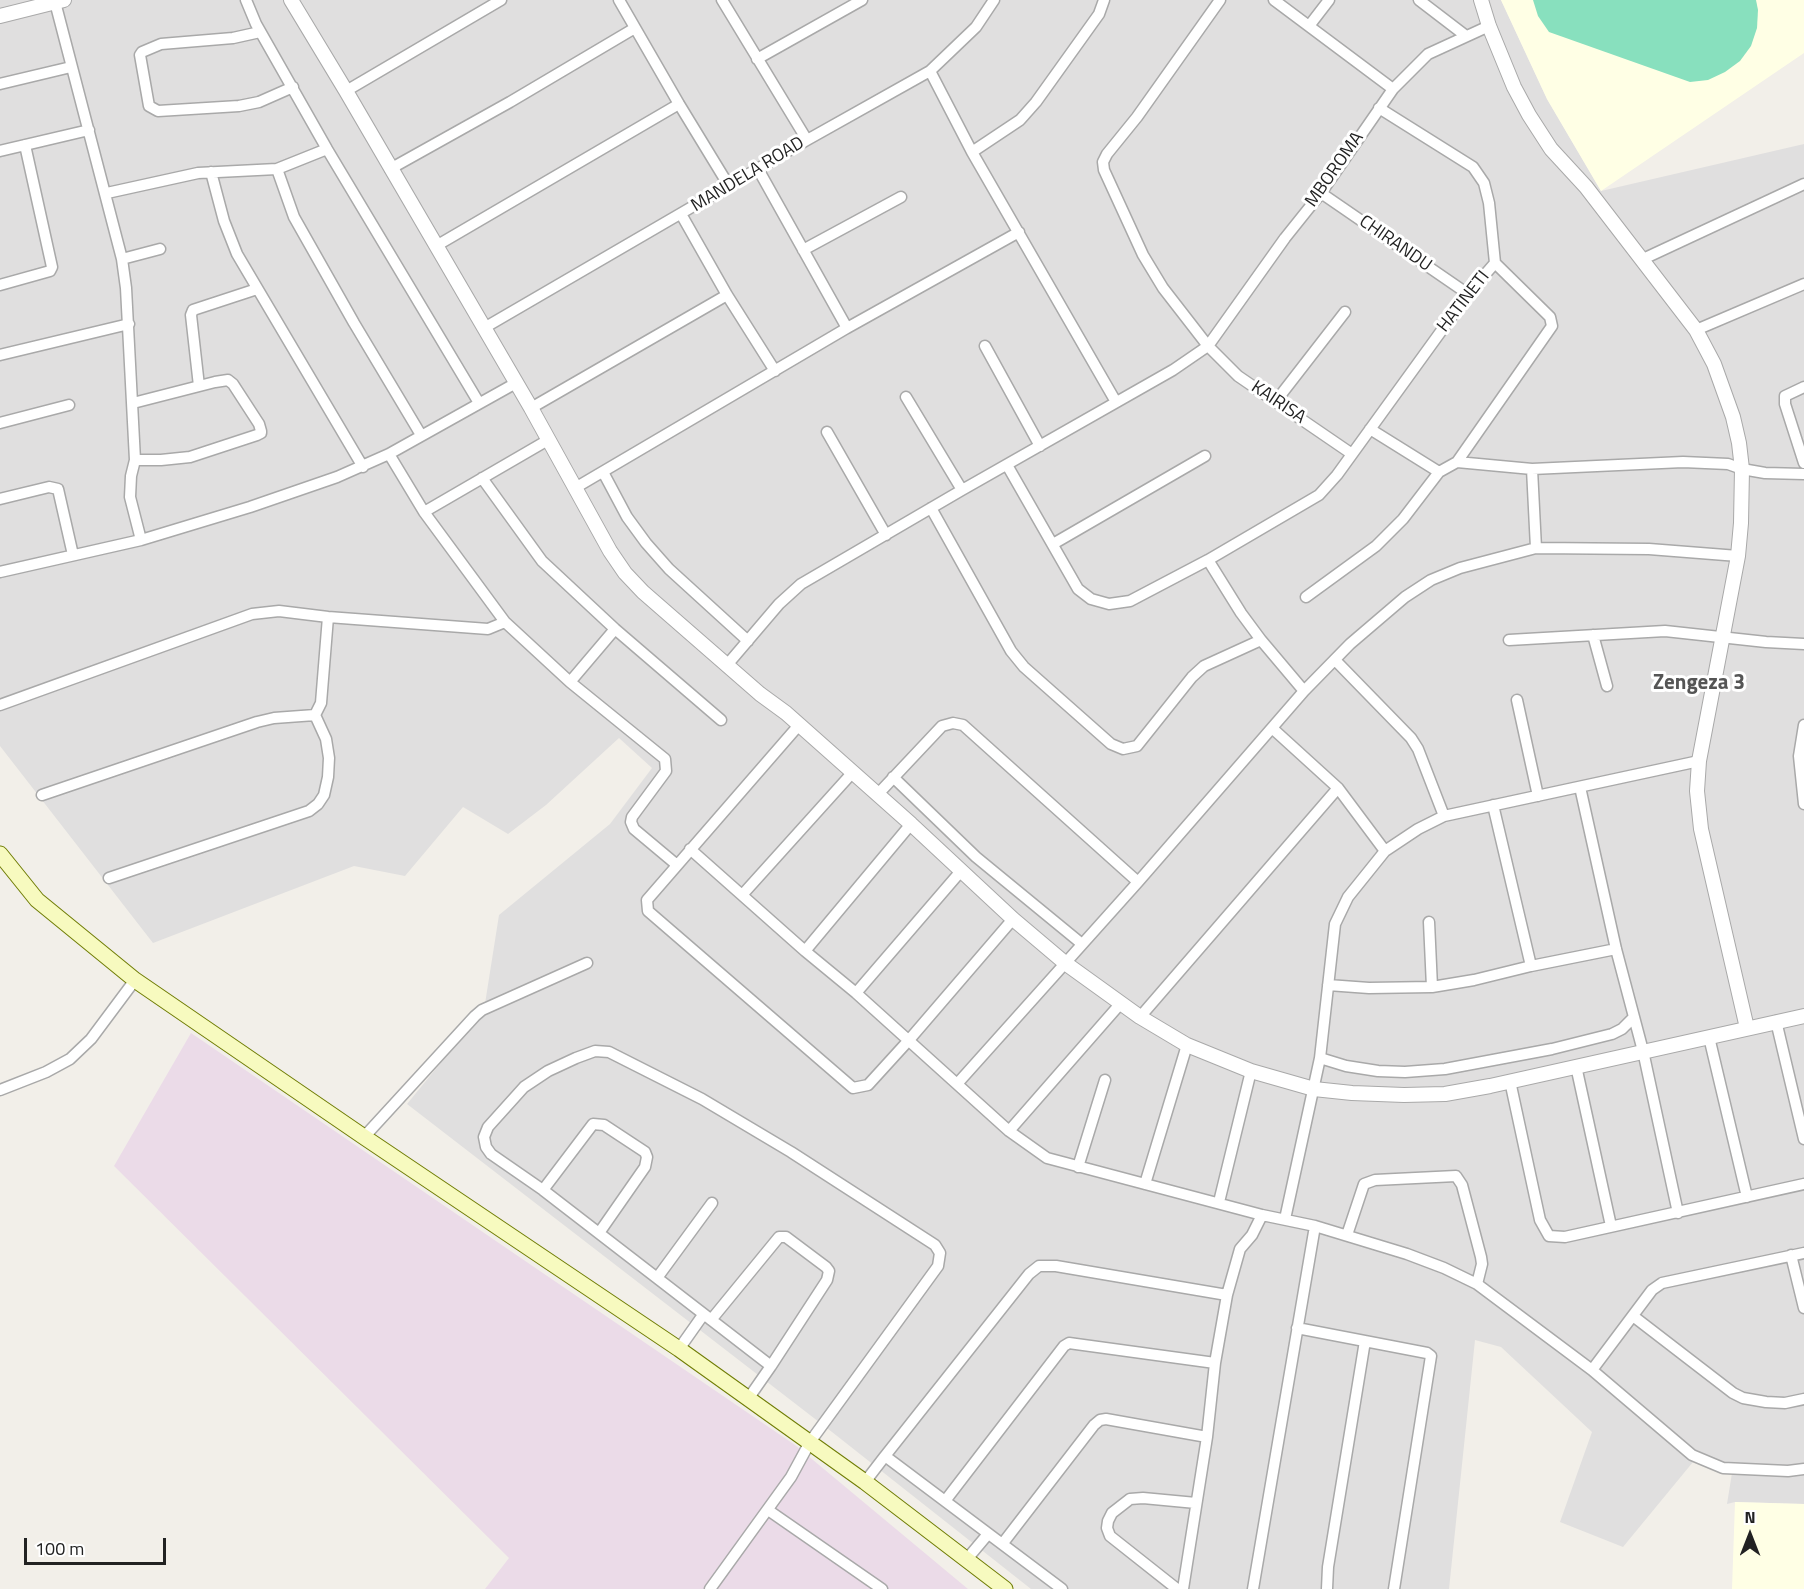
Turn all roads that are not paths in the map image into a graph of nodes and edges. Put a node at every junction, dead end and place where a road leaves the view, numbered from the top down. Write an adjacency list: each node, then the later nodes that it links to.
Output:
1 (246, 0): 19 (street)
2 (291, 0): 27 (street)
3 (501, 0): 27 (street)
4 (619, 0): 18 (street)
5 (722, 0): 21 (street)
6 (862, 0): 21 (street)
7 (994, 0): 23 (street, MANDELA ROAD)
8 (1104, 0): 35 (street)
9 (1220, 0): 64 (street, KAIRISA)
10 (1274, 0): 16 (street)
11 (1329, 0): 16 (street)
12 (1419, 0): 20 (street)
13 (1481, 0): 17 (street)
14 (59, 1): 15 (street); 22 (street)
15 (0, 16)
16 (1309, 26): 26 (street)
17 (1490, 26): 20 (street, MBOROMA); 51 (street)
18 (634, 28): 28 (street); 37 (street)
19 (260, 32): 25 (street); 25 (street)
20 (1466, 36): 26 (street, MBOROMA)
21 (757, 59): 31 (street)
22 (71, 67): 24 (street); 30 (street)
23 (930, 71): 31 (street, MANDELA ROAD); 35 (street)
24 (0, 84)
25 (293, 87): 33 (street)
26 (1393, 89): 29 (street, MBOROMA)
27 (346, 91): 37 (street)
28 (678, 104): 41 (street); 47 (street)
29 (1379, 108): 43 (street, MBOROMA); 52 (street, HATINETI)
30 (89, 130): 32 (street); 42 (street)
31 (807, 140): 38 (street, MANDELA ROAD)
32 (25, 145): 34 (street); 54 (street)
33 (327, 149): 36 (street); 74 (street)
34 (0, 151)
35 (972, 152): 46 (street)
36 (277, 169): 39 (street); 80 (street)
37 (390, 169): 47 (street)
38 (758, 169): 41 (street, MANDELA ROAD); 49 (street)
39 (211, 172): 42 (street); 55 (street)
40 (1804, 184): 51 (street)
41 (729, 186): 45 (street, MANDELA ROAD)
42 (107, 193): 50 (street)
43 (1321, 193): 56 (street, CHIRANDU); 64 (street, MBOROMA)
44 (901, 197): 49 (street)
45 (681, 214): 57 (street); 60 (street, MANDELA ROAD)
46 (1019, 232): 61 (street); 72 (street)
47 (436, 246): 60 (street)
48 (160, 249): 50 (street)
49 (803, 250): 61 (street)
50 (122, 258): 59 (street)
51 (1641, 260): 62 (street)
52 (1495, 263): 56 (street, HATINETI); 87 (street)
53 (1804, 284): 62 (street)
54 (0, 285)
55 (257, 290): 68 (street); 90 (street)
56 (1468, 294): 78 (street, HATINETI)
57 (727, 295): 66 (street); 76 (street)
58 (1345, 312): 71 (street)
59 (129, 324): 65 (street); 73 (street)
60 (484, 328): 67 (street)
61 (847, 328): 66 (street)
62 (1696, 330): 92 (street)
63 (985, 346): 82 (street)
64 (1208, 346): 71 (street, KAIRISA); 72 (street)
65 (0, 355)
66 (775, 371): 93 (street)
67 (516, 383): 74 (street); 76 (street)
68 (199, 386): 73 (street); 86 (street)
69 (1804, 387): 88 (street)
70 (906, 397): 98 (street)
71 (1276, 401): 84 (street, KAIRISA)
72 (1116, 402): 82 (street)
73 (134, 403): 86 (street)
74 (479, 403): 80 (street)
75 (69, 405): 77 (street)
76 (531, 408): 81 (street)
77 (0, 423)
78 (1370, 429): 84 (street, HATINETI); 94 (street)
79 (827, 432): 102 (street)
80 (422, 435): 83 (street)
81 (548, 441): 96 (street); 97 (street)
82 (1040, 446): 89 (street)
83 (388, 454): 90 (street); 101 (street)
84 (1352, 454): 108 (street, HATINETI)
85 (1205, 456): 104 (street)
86 (135, 460): 103 (street)
87 (1457, 462): 91 (street); 94 (street)
88 (1804, 463)
89 (1007, 465): 98 (street); 104 (street, HATINETI)
90 (363, 467): 103 (street)
91 (1532, 469): 92 (street); 105 (street)
92 (1742, 469): 95 (street); 107 (street)
93 (603, 472): 97 (street); 118 (street)
94 (1439, 472): 110 (street)
95 (1804, 474)
96 (482, 478): 101 (street); 113 (street)
97 (575, 488): 121 (street)
98 (962, 490): 100 (street)
99 (0, 499): 106 (street)
100 (931, 508): 102 (street); 116 (street)
101 (424, 512): 112 (street)
102 (886, 535): 118 (street)
103 (141, 540): 106 (street)
104 (1053, 544): 108 (street, HATINETI)
105 (1536, 548): 107 (street); 120 (street)
106 (73, 555): 109 (street)
107 (1738, 556): 115 (street)
108 (1208, 560): 116 (street)
109 (0, 572)
110 (1306, 597)
111 (328, 617): 112 (street); 126 (street); 127 (street)
112 (506, 622): 122 (street)
113 (615, 629): 122 (street); 128 (street)
114 (1593, 635): 115 (street); 117 (street); 123 (street)
115 (1722, 636): 119 (street); 132 (street)
116 (1261, 640): 124 (street)
117 (1509, 640)
118 (748, 641): 121 (street)
119 (1804, 644)
120 (1335, 660): 124 (street); 142 (street)
121 (727, 665): 129 (street)
122 (570, 682): 147 (street)
123 (1606, 686)
124 (1304, 691): 131 (street)
125 (1517, 700): 139 (street)
126 (0, 705)
127 (315, 715): 138 (street); 149 (street)
128 (721, 720)
129 (799, 725): 133 (street); 144 (street)
130 (1804, 725): 140 (street)
131 (1272, 728): 136 (street); 150 (street)
132 (1699, 761): 135 (street); 169 (street)
133 (853, 772): 137 (street); 151 (street)
134 (893, 777): 137 (street); 150 (street); 154 (street)
135 (1580, 787): 139 (street); 155 (street)
136 (1338, 788): 145 (street); 166 (street)
137 (878, 794): 143 (street)
138 (42, 795)
139 (1538, 796): 141 (street)
140 (1804, 804)
141 (1493, 805): 142 (street); 159 (street)
142 (1444, 816): 145 (street)
143 (911, 824): 148 (street); 156 (street)
144 (690, 849): 147 (street); 151 (street)
145 (1385, 851): 161 (street)
146 (0, 854): 160 (main road)
147 (677, 865): 171 (street)
148 (961, 871): 152 (street); 163 (street)
149 (109, 878)
150 (1138, 882): 154 (street)
151 (743, 894): 156 (street)
152 (1013, 919): 158 (street); 171 (street)
153 (1429, 922): 162 (street)
154 (1082, 944): 158 (street)
155 (1616, 949): 159 (street); 167 (street)
156 (805, 951): 163 (street)
157 (587, 963): 183 (street)
158 (1065, 963): 164 (street); 179 (street)
159 (1531, 966): 162 (street)
160 (135, 980): 181 (street); 183 (main road)
161 (1328, 985): 162 (street); 174 (street)
162 (1432, 987)
163 (856, 993): 171 (street)
164 (1121, 1003): 166 (street); 182 (street)
165 (1804, 1016): 168 (street)
166 (1140, 1017): 172 (street)
167 (1633, 1018): 173 (street); 174 (street)
168 (1776, 1021): 169 (street); 184 (street)
169 (1746, 1028): 170 (street)
170 (1709, 1037): 173 (street); 189 (street)
171 (909, 1040): 179 (street)
172 (1187, 1045): 176 (street); 186 (street)
173 (1643, 1051): 175 (street); 192 (street)
174 (1320, 1058): 180 (street)
175 (1576, 1066): 178 (street); 196 (street)
176 (1251, 1071): 180 (street); 190 (street)
177 (1105, 1080): 185 (street)
178 (1510, 1081): 180 (street); 196 (street)
179 (957, 1083): 182 (street)
180 (1314, 1089): 194 (street)
181 (0, 1090)
182 (1009, 1131): 185 (street)
183 (364, 1137): 209 (main road)
184 (1804, 1139)
185 (1078, 1167): 186 (street)
186 (1145, 1184): 190 (street)
187 (1804, 1184): 189 (street)
188 (543, 1190): 197 (street); 197 (street); 216 (street)
189 (1747, 1197): 192 (street)
190 (1219, 1202): 193 (street)
191 (712, 1203): 201 (street)
192 (1678, 1213): 196 (street)
193 (1262, 1215): 194 (street); 203 (street)
194 (1285, 1219): 195 (street)
195 (1315, 1226): 198 (street); 207 (street)
196 (1611, 1226)
197 (599, 1233): 201 (street)
198 (1347, 1235): 202 (street); 202 (street)
199 (1804, 1253): 200 (street)
200 (1791, 1255): 204 (street); 205 (street)
201 (657, 1278): 206 (street)
202 (1477, 1284): 212 (street)
203 (1227, 1295): 210 (street); 217 (street)
204 (1804, 1308)
205 (1633, 1316): 212 (street); 214 (street)
206 (707, 1317): 209 (street); 211 (street); 211 (street)
207 (1297, 1328): 208 (street); 232 (street)
208 (1365, 1341): 233 (street); 234 (street)
209 (678, 1349): 213 (main road)
210 (1215, 1363): 215 (street); 220 (street)
211 (771, 1366): 213 (street)
212 (1592, 1370): 218 (street)
213 (748, 1399): 216 (main road)
214 (1804, 1399)
215 (1207, 1437): 221 (street); 224 (street)
216 (810, 1442): 219 (main road); 222 (street)
217 (885, 1456): 219 (street); 220 (street)
218 (1804, 1469)
219 (865, 1482): 225 (main road)
220 (945, 1501): 223 (street)
221 (1196, 1503): 230 (street); 231 (street)
222 (768, 1510): 226 (street); 227 (street)
223 (988, 1534): 224 (street); 225 (street)
224 (1003, 1544): 229 (street)
225 (966, 1559): 228 (main road)
226 (710, 1589)
227 (882, 1589)
228 (1005, 1589)
229 (1062, 1589)
230 (1177, 1589)
231 (1183, 1589)
232 (1253, 1589)
233 (1327, 1589)
234 (1394, 1589)

